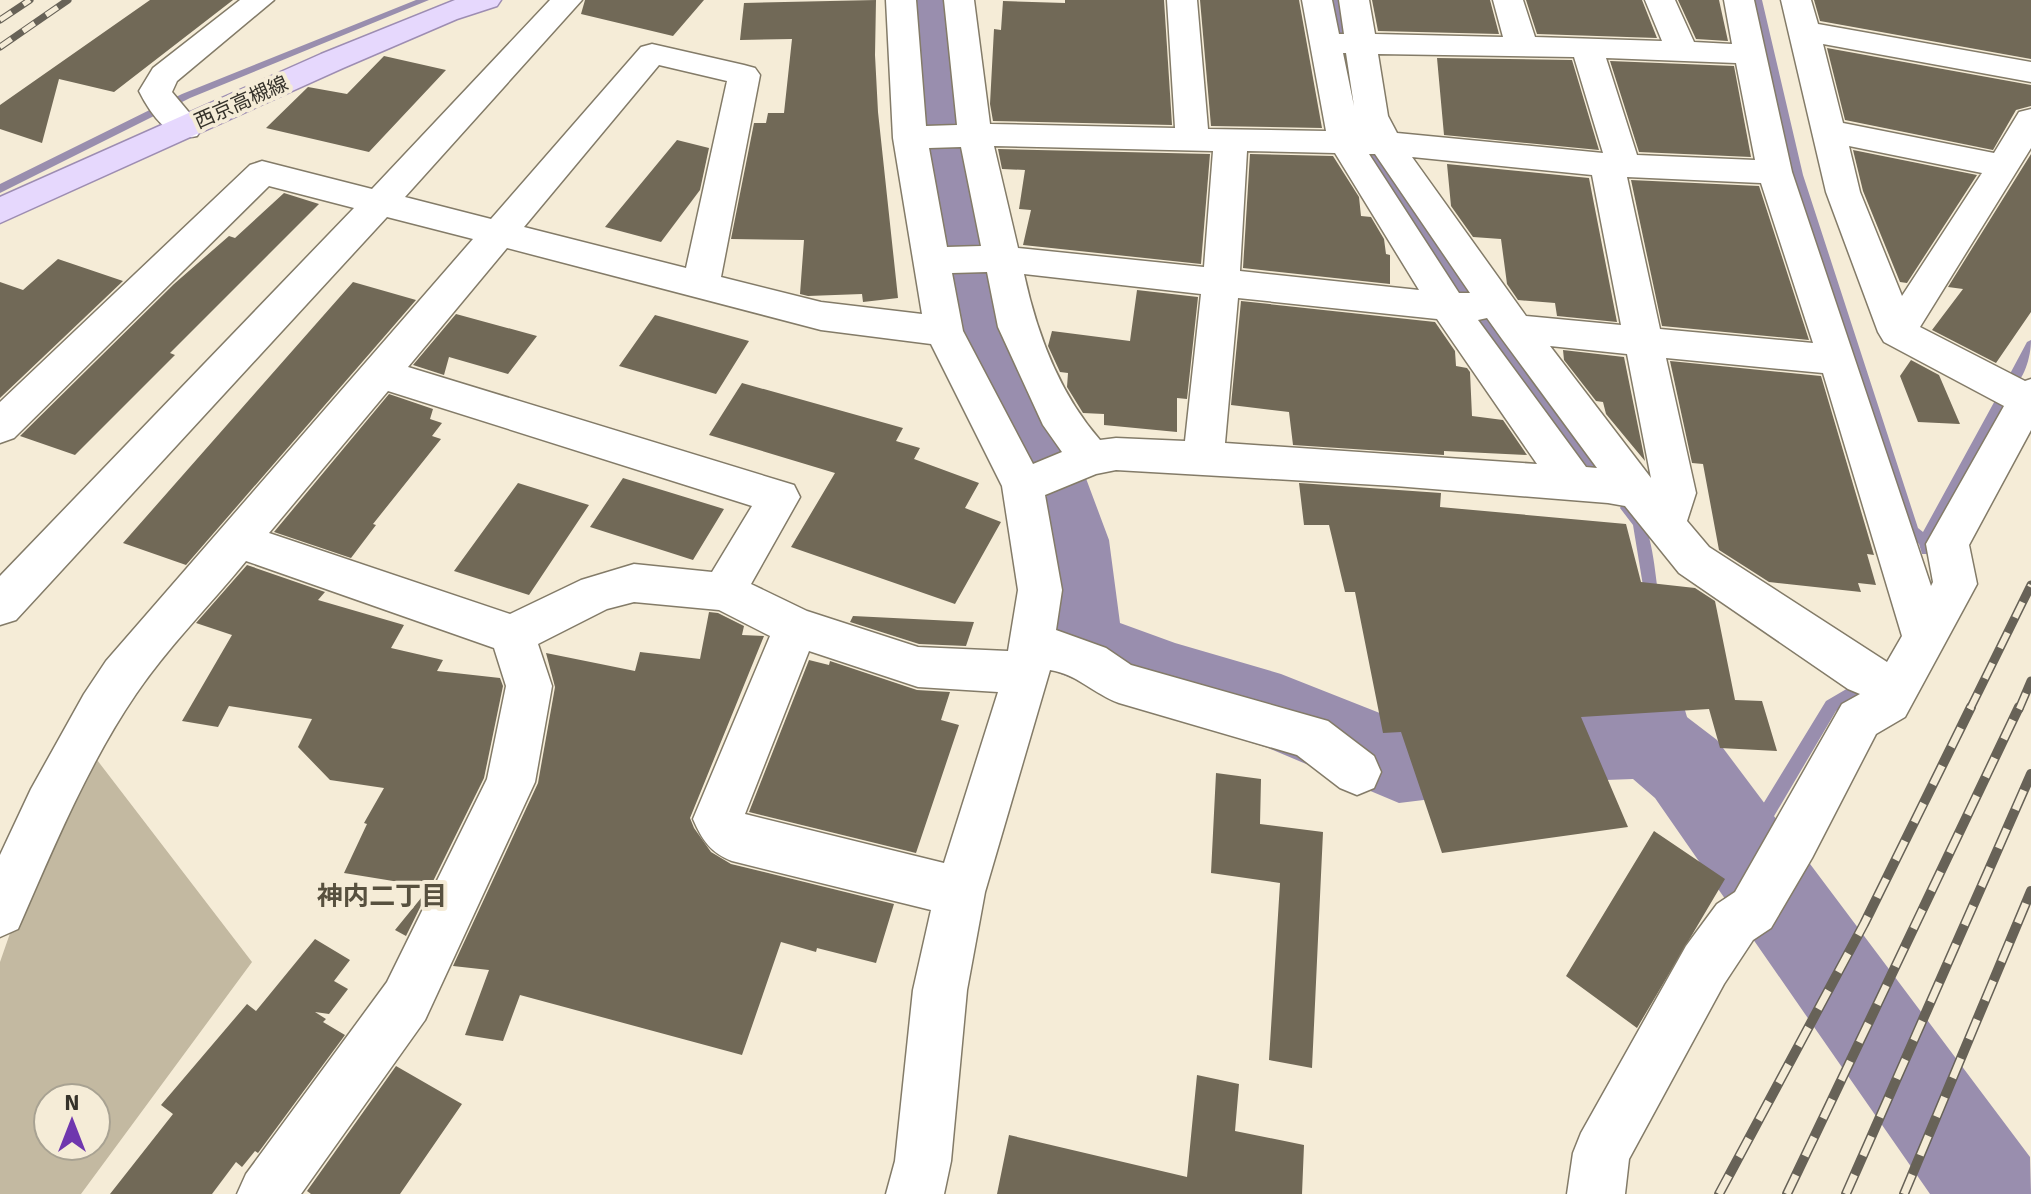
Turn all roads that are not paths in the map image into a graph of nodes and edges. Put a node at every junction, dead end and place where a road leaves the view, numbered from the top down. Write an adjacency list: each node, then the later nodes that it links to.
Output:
1 (259, 0): 20 (street)
2 (486, 0): 20 (main road, 西京高槻線)
3 (567, 0): 32 (street)
4 (901, 0): 24 (street)
5 (959, 0): 23 (street)
6 (1182, 0): 25 (street)
7 (1317, 0): 13 (street)
8 (1354, 0): 14 (street)
9 (1508, 0): 15 (street)
10 (1660, 0): 17 (street)
11 (1739, 0): 18 (street)
12 (1800, 15): 19 (street); 22 (street)
13 (1325, 43): 14 (street); 27 (street)
14 (1360, 44): 15 (street); 28 (street)
15 (1522, 47): 16 (street)
16 (1587, 48): 17 (street); 29 (street)
17 (1682, 50): 18 (street)
18 (1750, 54): 31 (street)
19 (2031, 72)
20 (172, 112): 33 (main road, 西京高槻線)
21 (2031, 120): 30 (street)
22 (1828, 131): 30 (street); 42 (street)
23 (975, 135): 24 (street); 25 (street); 35 (street)
24 (910, 138): 36 (street)
25 (1192, 139): 26 (street)
26 (1231, 140): 27 (street); 37 (street)
27 (1345, 142): 28 (street); 39 (street)
28 (1385, 143): 29 (street); 40 (street)
29 (1616, 165): 31 (street); 43 (street)
30 (2002, 166): 42 (street)
31 (1775, 172): 44 (street)
32 (380, 200): 34 (street); 47 (street); 55 (street)
33 (0, 211)
34 (499, 232): 38 (street); 38 (street); 45 (street)
35 (1003, 259): 36 (street); 37 (street); 48 (street)
36 (932, 260): 41 (street)
37 (1221, 283): 39 (street); 49 (street)
38 (701, 285): 41 (street)
39 (1448, 307): 40 (street); 50 (street)
40 (1507, 318): 43 (street); 52 (street)
41 (944, 331): 51 (street)
42 (1897, 332): 46 (street)
43 (1645, 341): 44 (street); 52 (street)
44 (1838, 360): 58 (street)
45 (381, 374): 53 (street); 54 (street)
46 (2029, 397): 58 (street)
47 (0, 426)
48 (1091, 458): 49 (street); 51 (street)
49 (1203, 459): 50 (street)
50 (1574, 483): 52 (street)
51 (1023, 486): 59 (street)
52 (1651, 508): 60 (street)
53 (239, 541): 57 (street); 63 (street)
54 (724, 592): 56 (street); 57 (street)
55 (0, 606)
56 (796, 627): 59 (street); 62 (street)
57 (512, 635): 64 (street)
58 (1925, 638): 60 (street)
59 (1030, 660): 61 (street); 62 (street)
60 (1898, 688): 66 (street)
61 (1357, 772)
62 (960, 892): 65 (street)
63 (1, 905)
64 (266, 1194)
65 (915, 1194)
66 (1596, 1194)

